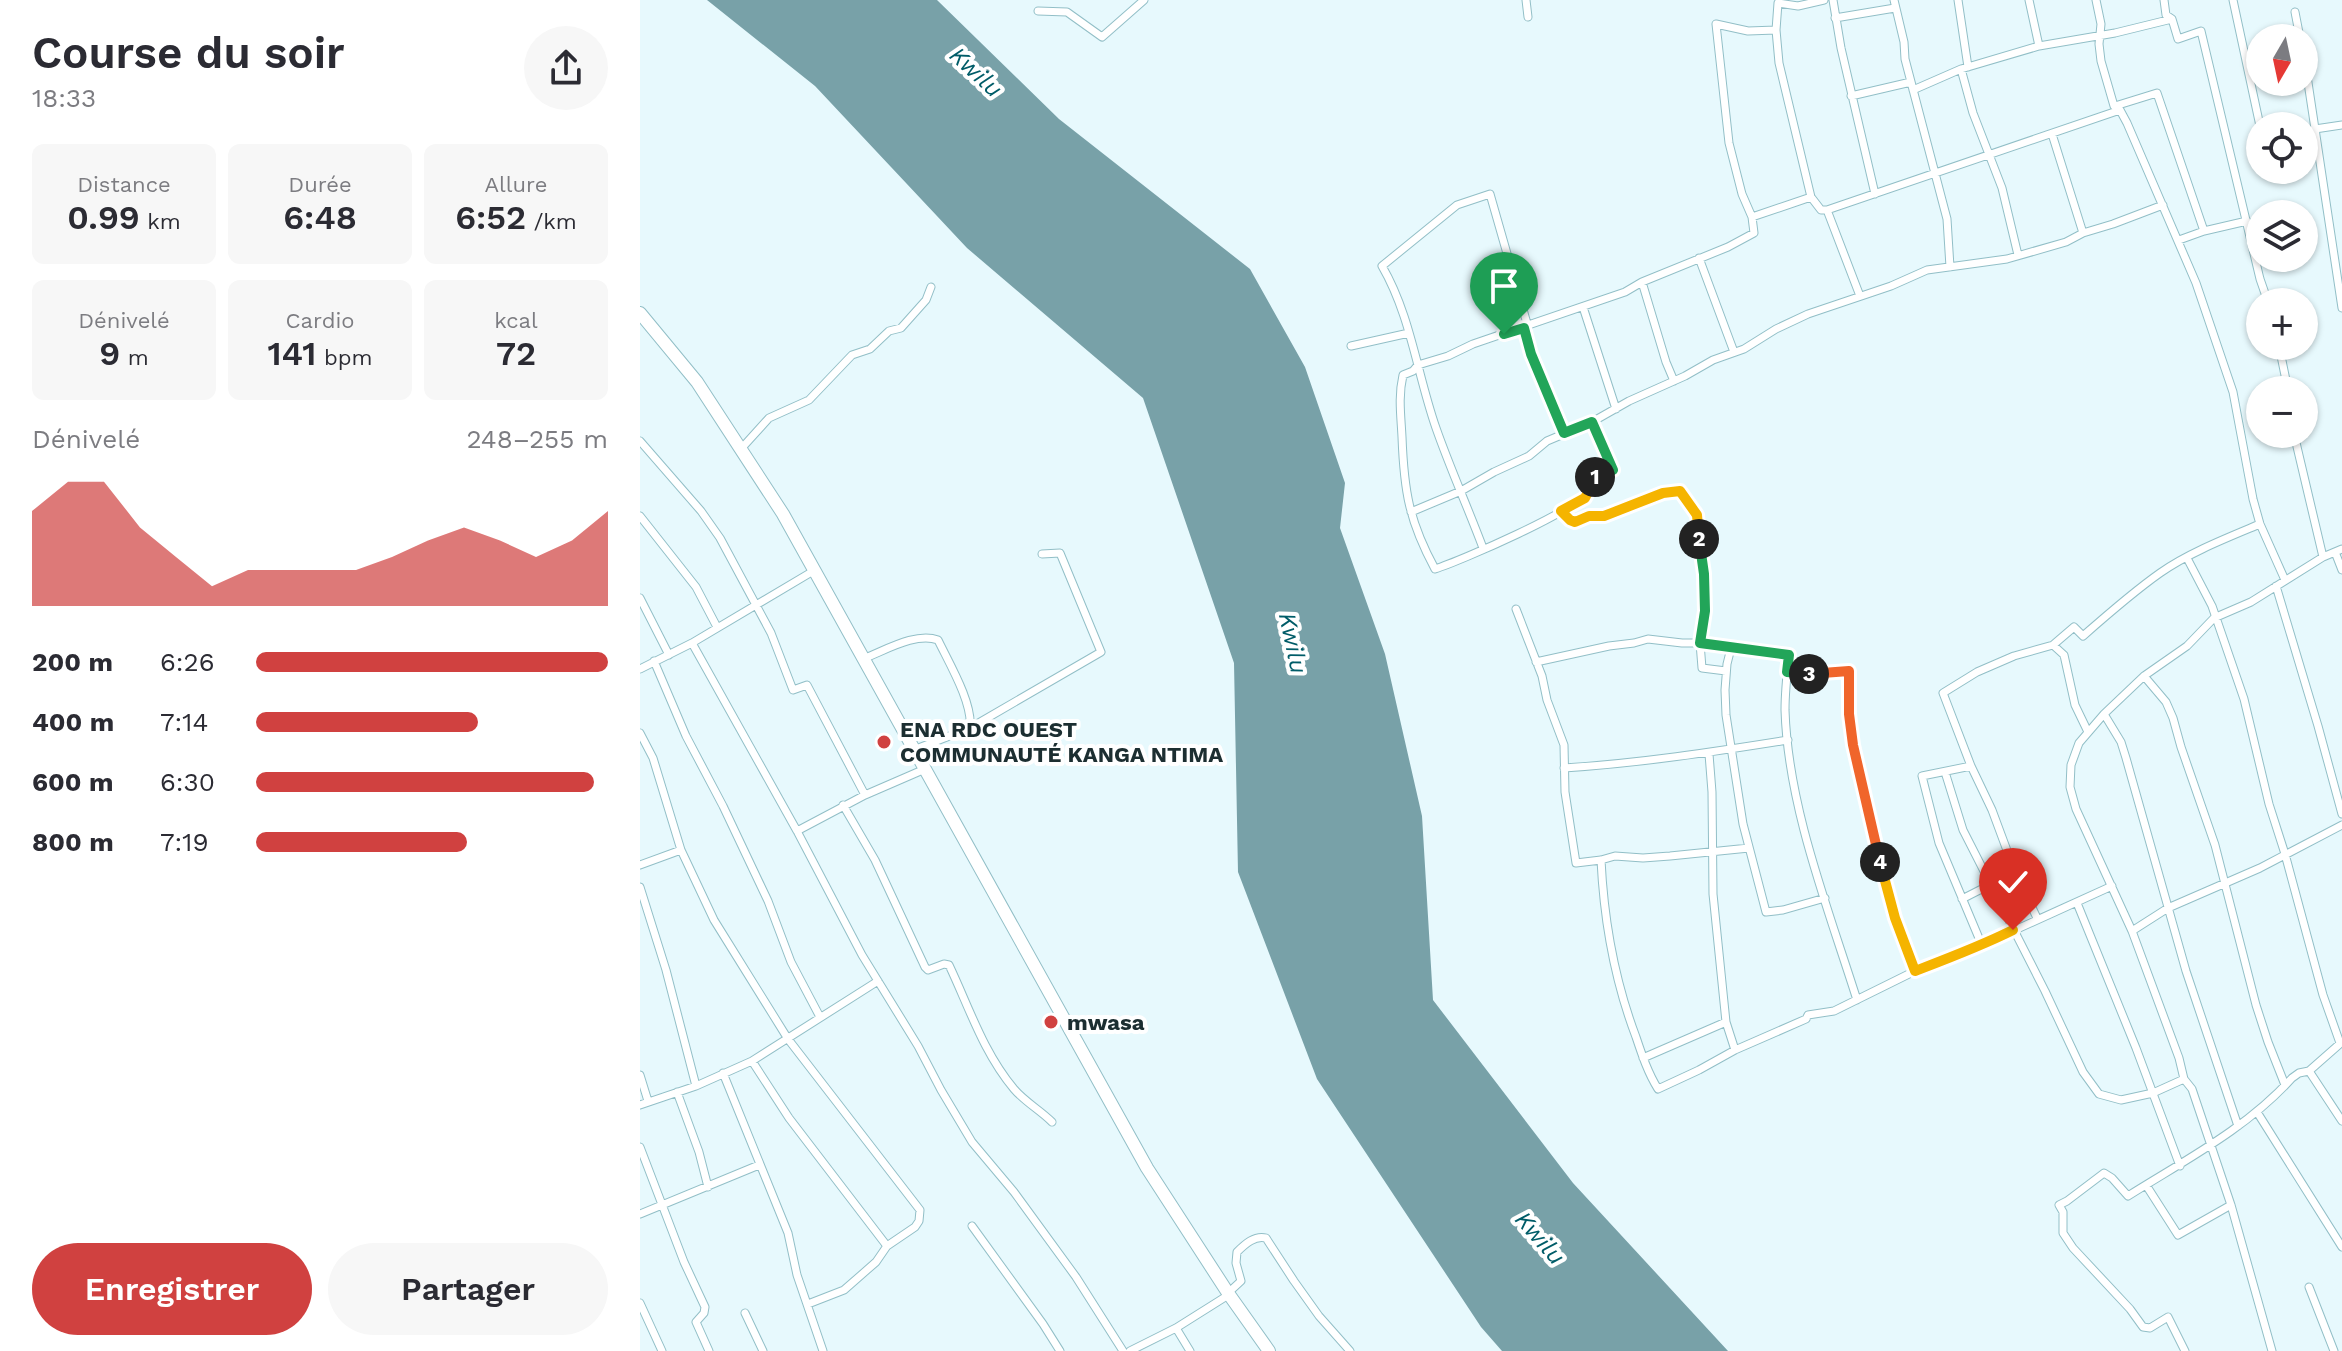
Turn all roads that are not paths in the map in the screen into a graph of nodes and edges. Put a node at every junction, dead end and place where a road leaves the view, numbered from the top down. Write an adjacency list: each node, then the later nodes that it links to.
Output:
1 (1144, 0): 11 (street)
2 (1526, 0): 13 (street)
3 (1824, 0): 17 (street)
4 (1833, 0): 14 (street)
5 (1958, 0): 20 (street)
6 (2029, 0): 19 (street)
7 (2096, 0): 18 (street)
8 (2164, 0): 15 (street)
9 (2233, 0): 24 (street)
10 (1895, 4): 14 (street); 21 (street)
11 (1038, 11)
12 (2295, 12): 16 (street)
13 (1528, 17)
14 (1835, 18): 22 (street)
15 (2172, 19): 18 (street); 36 (street)
16 (2297, 24)
17 (1776, 30): 32 (street); 35 (street)
18 (2100, 35): 19 (street); 23 (street)
19 (2039, 46): 20 (street)
20 (1964, 68): 21 (street); 29 (street)
21 (1912, 86): 22 (street); 30 (street)
22 (1851, 96): 31 (street)
23 (2117, 108): 27 (street); 33 (street); 38 (street)
24 (2257, 112)
25 (2342, 125): 26 (street)
26 (2318, 129)
27 (2052, 134): 29 (street); 39 (street)
28 (2318, 149): 48 (street)
29 (1991, 156): 30 (street); 41 (street)
30 (1936, 173): 31 (street); 43 (street)
31 (1875, 194): 34 (street)
32 (1811, 197): 34 (street); 35 (street)
33 (2163, 205): 39 (street); 40 (street)
34 (1827, 210): 46 (street)
35 (1752, 217): 42 (street)
36 (2246, 217)
37 (2246, 221): 38 (street)
38 (2204, 231): 40 (street)
39 (2083, 233): 41 (street)
40 (2179, 240): 66 (street)
41 (2018, 255): 43 (street)
42 (1699, 258): 44 (street); 53 (street)
43 (1950, 267): 46 (street)
44 (1642, 282): 47 (street); 55 (street)
45 (931, 287): 61 (street)
46 (1860, 296): 53 (street)
47 (1583, 307): 50 (street); 56 (street)
48 (2342, 308)
49 (640, 313): 61 (highway)
50 (1526, 328): 51 (street); 54 (street); 58 (street)
51 (1409, 333): 52 (street); 54 (street)
52 (1351, 346)
53 (1734, 352): 55 (street)
54 (1418, 365): 62 (street); 64 (street)
55 (1674, 381): 56 (street)
56 (1616, 409): 57 (street)
57 (1592, 422): 58 (street); 63 (street)
58 (1564, 433): 62 (street)
59 (640, 441): 77 (street)
60 (2297, 448): 70 (street)
61 (740, 450): 72 (highway)
62 (1461, 491): 64 (street); 67 (street)
63 (1561, 511): 67 (street); 82 (street)
64 (1411, 512): 67 (street)
65 (640, 516): 80 (street)
66 (2260, 524): 71 (street); 74 (street)
67 (1483, 548)
68 (2338, 550): 70 (street); 73 (street)
69 (1042, 554): 94 (street)
70 (2323, 557): 74 (street)
71 (2187, 558): 79 (street); 83 (street)
72 (815, 570): 77 (street); 86 (highway)
73 (2342, 570)
74 (2285, 580): 75 (street)
75 (2276, 586): 79 (street); 107 (street)
76 (640, 598): 85 (street)
77 (755, 606): 80 (street); 105 (street)
78 (1516, 609): 88 (street)
79 (2214, 618): 92 (street); 113 (street)
80 (717, 627): 81 (street)
81 (692, 643): 85 (street); 109 (street)
82 (1700, 643): 84 (street); 88 (street); 90 (street)
83 (2053, 645): 95 (street); 101 (street)
84 (1731, 648): 90 (street); 91 (street)
85 (669, 655): 87 (street)
86 (865, 658): 94 (street); 98 (highway)
87 (654, 661): 89 (street); 132 (street)
88 (1536, 662): 102 (street)
89 (640, 669)
90 (1726, 671): 99 (street)
91 (1787, 672): 97 (street); 129 (street)
92 (2144, 676): 93 (street); 117 (street)
93 (2104, 714): 95 (street); 124 (street)
94 (970, 728): 98 (street)
95 (2088, 732): 119 (street)
96 (640, 733): 111 (street)
97 (1788, 740): 99 (street); 121 (street)
98 (916, 749): 103 (highway)
99 (1731, 749): 100 (street); 110 (street)
100 (1709, 754): 102 (street); 112 (street)
101 (1971, 766): 104 (street); 116 (street)
102 (1564, 768): 114 (street)
103 (925, 769): 105 (street); 165 (highway)
104 (1945, 772): 118 (street); 122 (street)
105 (865, 795): 106 (street)
106 (843, 805): 109 (street); 150 (street)
107 (2342, 814)
108 (2342, 825): 113 (street)
109 (797, 831): 130 (street)
110 (1749, 848): 112 (street); 121 (street)
111 (681, 850): 115 (street); 134 (street)
112 (1713, 851): 114 (street); 133 (street)
113 (2285, 854): 117 (street); 135 (street)
114 (1601, 860): 137 (street)
115 (640, 865)
116 (2015, 872): 118 (street); 125 (street)
117 (2223, 883): 124 (street); 143 (street)
118 (1991, 885): 122 (street); 126 (street)
119 (2112, 886): 123 (street); 127 (street)
120 (640, 887): 144 (street)
121 (1825, 898): 131 (street)
122 (1962, 899): 128 (street)
123 (2077, 903): 125 (street); 146 (street)
124 (2168, 908): 127 (street); 151 (street)
125 (2037, 918): 126 (street)
126 (2013, 930): 128 (street); 146 (street)
127 (2132, 931): 142 (street)
128 (1981, 943): 129 (street)
129 (1915, 971): 131 (street)
130 (878, 981): 132 (street); 175 (street)
131 (1857, 1000): 136 (street)
132 (820, 1017): 134 (street)
133 (1726, 1022): 136 (street); 137 (street)
134 (788, 1039): 138 (street); 162 (street)
135 (2341, 1042): 139 (street)
136 (1735, 1050): 137 (street)
137 (1643, 1058)
138 (752, 1061): 140 (street); 162 (street)
139 (2309, 1071): 143 (street); 149 (street)
140 (723, 1073): 144 (street); 154 (street)
141 (640, 1075): 147 (street)
142 (2184, 1079): 146 (street); 152 (street)
143 (2285, 1085): 148 (street)
144 (696, 1086): 145 (street)
145 (677, 1092): 147 (street); 157 (street)
146 (2153, 1093): 155 (street)
147 (644, 1103)
148 (2257, 1112): 151 (street); 163 (street)
149 (2342, 1121)
150 (1052, 1122)
151 (2238, 1126): 152 (street)
152 (2211, 1146): 155 (street); 158 (street)
153 (640, 1147): 159 (street)
154 (759, 1165): 157 (street); 167 (street)
155 (2180, 1166): 156 (street)
156 (2146, 1185): 158 (street); 180 (street)
157 (708, 1187): 159 (street)
158 (2231, 1205): 181 (street)
159 (663, 1206): 160 (street); 171 (street)
160 (640, 1214)
161 (972, 1226): 174 (street)
162 (887, 1246): 167 (street)
163 (2342, 1247)
164 (2309, 1287): 182 (street)
165 (1229, 1294): 169 (street); 178 (highway); 179 (street)
166 (640, 1303): 170 (street)
167 (808, 1304): 173 (street)
168 (745, 1313): 172 (street)
169 (1176, 1328): 176 (street); 177 (street)
170 (662, 1351)
171 (709, 1351)
172 (763, 1351)
173 (823, 1351)
174 (1060, 1351)
175 (1123, 1351)
176 (1130, 1351)
177 (1190, 1351)
178 (1269, 1351)
179 (1350, 1351)
180 (2185, 1351)
181 (2271, 1351)
182 (2334, 1351)

